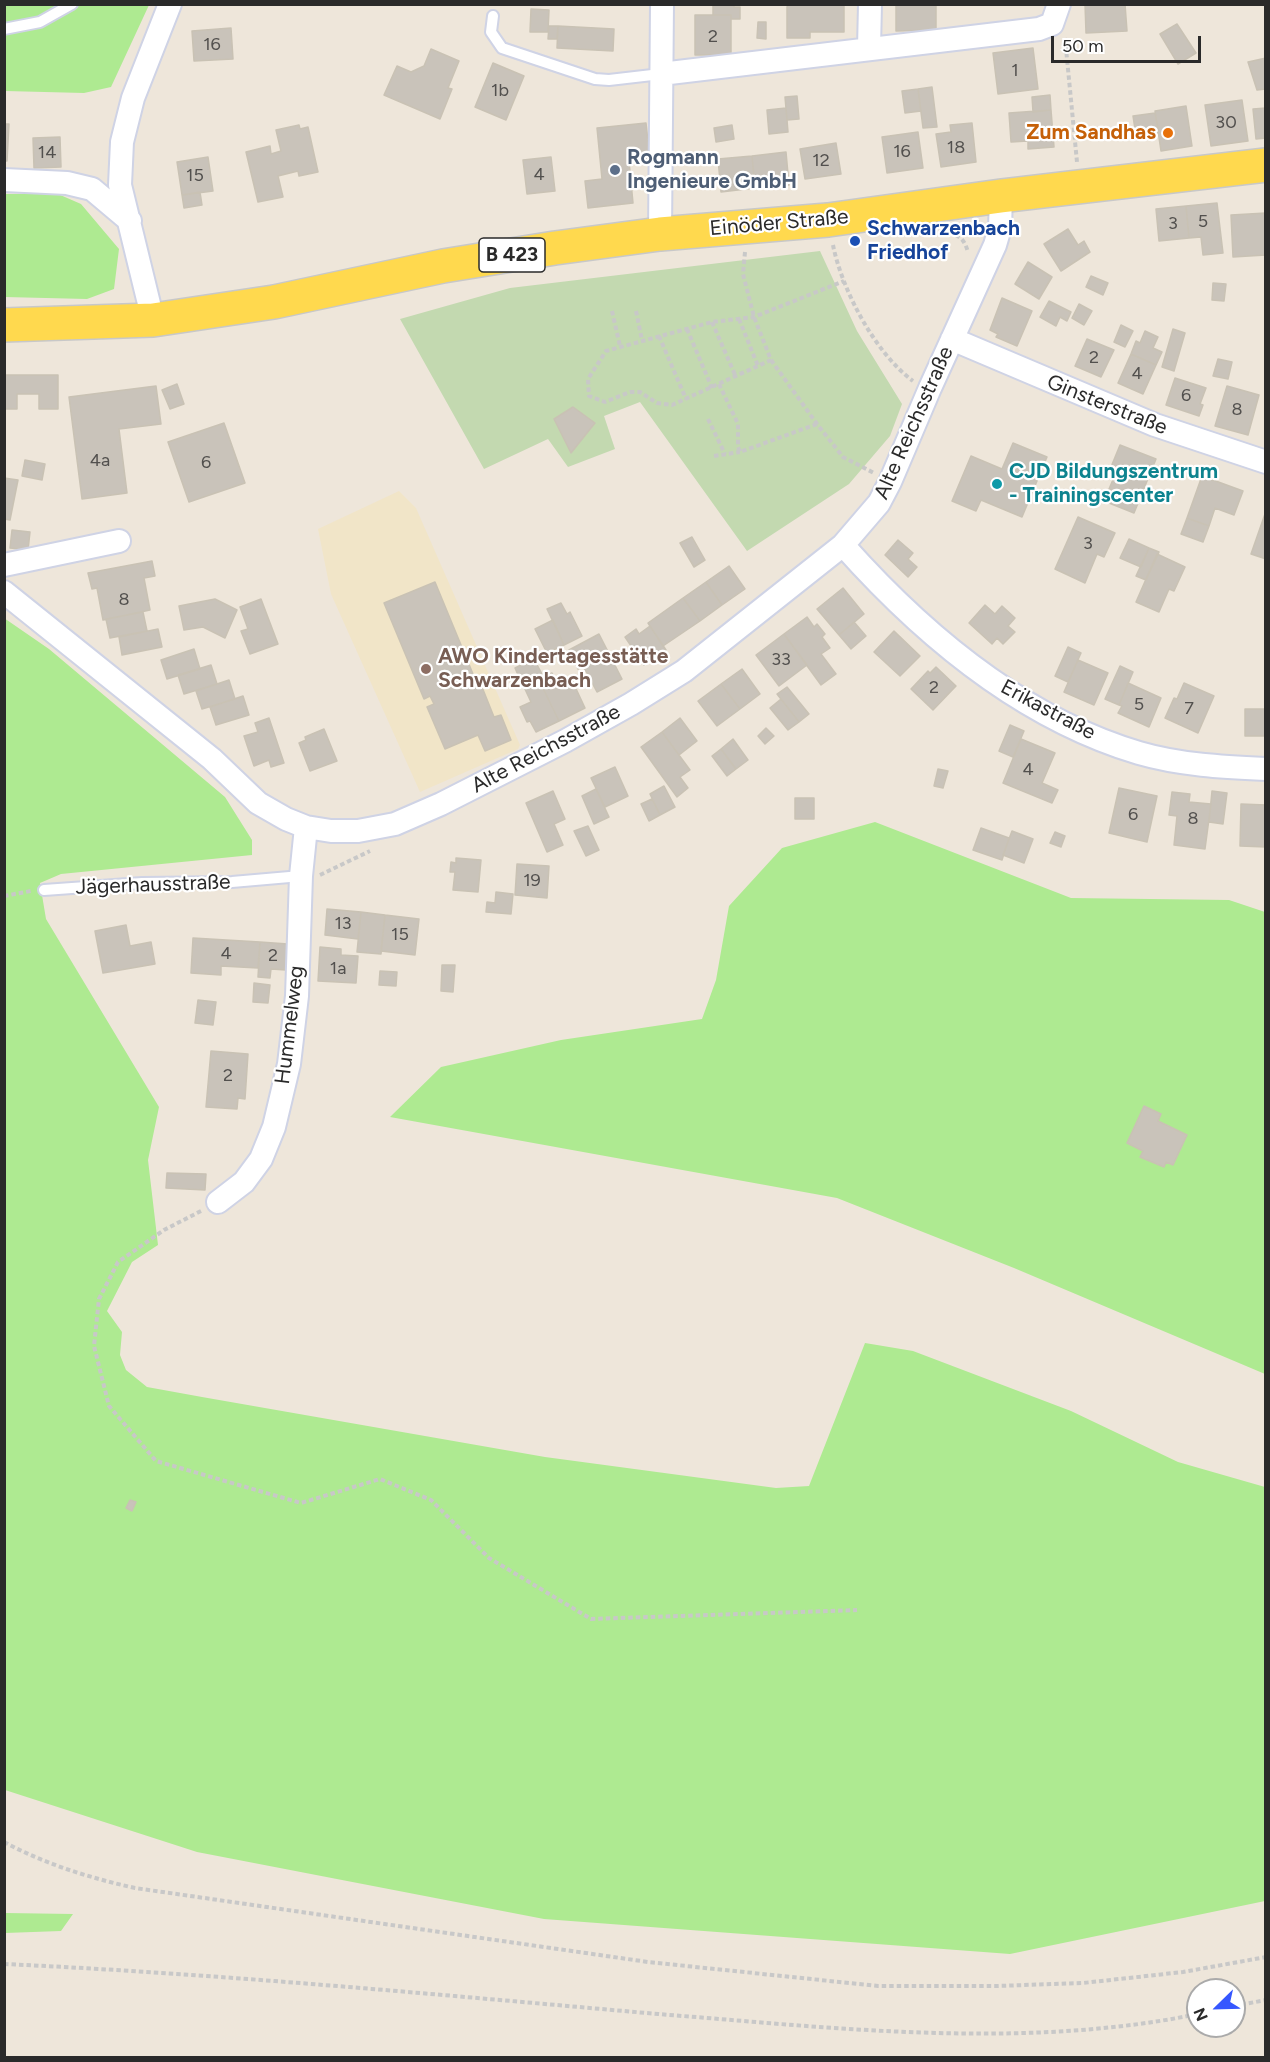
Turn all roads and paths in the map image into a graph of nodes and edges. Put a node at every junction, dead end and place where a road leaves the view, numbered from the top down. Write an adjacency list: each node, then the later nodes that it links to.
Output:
1 (72, 4): 7 (lane)
2 (170, 4): 15 (street)
3 (662, 4): 9 (street)
4 (870, 4): 8 (street)
5 (1055, 14): 8 (street); 12 (path)
6 (494, 16): 9 (lane)
7 (4, 29)
8 (869, 48): 9 (street)
9 (661, 74): 18 (street)
10 (1266, 165): 12 (main road, Einöder Straße / B 423)
11 (4, 180): 15 (street)
12 (1080, 186): 13 (main road, Einöder Straße / B 423)
13 (1001, 196): 14 (main road, Einöder Straße / B 423); 19 (street, Alte Reichsstraße)
14 (828, 220): 16 (main road, Einöder Straße / B 423); 20 (path)
15 (130, 221): 25 (street)
16 (747, 226): 18 (main road, Einöder Straße / B 423); 23 (path)
17 (936, 231): 19 (path)
18 (660, 234): 25 (main road, Einöder Straße / B 423)
19 (986, 265): 30 (street, Alte Reichsstraße)
20 (844, 280): 23 (path); 38 (path)
21 (612, 311): 32 (path)
22 (636, 311): 31 (path)
23 (754, 317): 24 (path); 33 (path)
24 (739, 319): 26 (path); 34 (path)
25 (153, 320): 27 (main road, B 423)
26 (712, 322): 28 (path); 35 (path)
27 (4, 325)
28 (687, 328): 29 (path); 37 (path)
29 (659, 336): 31 (path); 39 (path)
30 (952, 339): 38 (street, Alte Reichsstraße); 45 (street, Ginsterstraße)
31 (642, 340): 32 (path)
32 (620, 346): 39 (path)
33 (771, 360): 34 (path); 41 (path)
34 (758, 366): 35 (path)
35 (736, 376): 36 (path)
36 (719, 384): 37 (path); 42 (path)
37 (712, 388): 39 (path)
38 (928, 392): 46 (street, Alte Reichsstraße)
39 (686, 399)
40 (708, 419): 43 (path)
41 (816, 424): 42 (path); 46 (path)
42 (740, 452): 43 (path)
43 (725, 454): 44 (path)
44 (714, 456)
45 (1266, 462)
46 (890, 482): 48 (street, Alte Reichsstraße)
47 (119, 541): 49 (street)
48 (843, 545): 51 (street, Erikastraße); 52 (street, Alte Reichsstraße)
49 (4, 565)
50 (4, 592): 53 (street, Alte Reichsstraße)
51 (1266, 769)
52 (394, 824): 53 (street, Alte Reichsstraße); 54 (path)
53 (306, 827): 54 (street, Hummelweg)
54 (301, 876): 55 (lane, Jägerhausstraße); 57 (street, Hummelweg)
55 (44, 890): 56 (path)
56 (4, 896)
57 (218, 1202): 58 (path)
58 (856, 1610)
59 (4, 1842): 60 (path)
60 (1266, 1957)
61 (4, 1964): 64 (path)
62 (1266, 2000): 63 (path)
63 (1246, 2004)
64 (1186, 2017)

